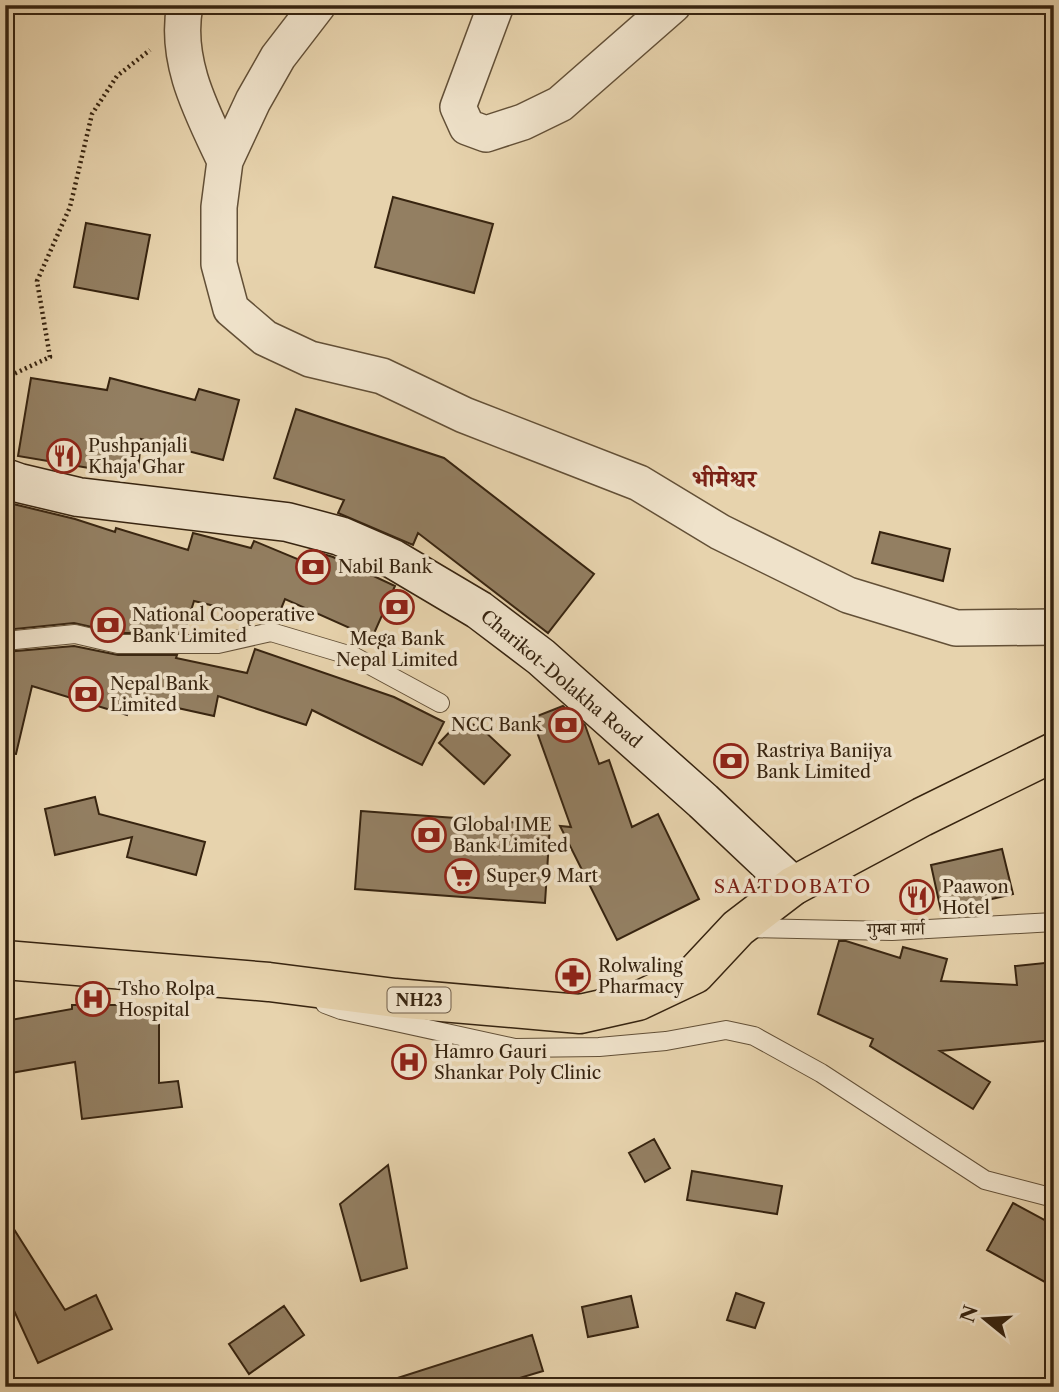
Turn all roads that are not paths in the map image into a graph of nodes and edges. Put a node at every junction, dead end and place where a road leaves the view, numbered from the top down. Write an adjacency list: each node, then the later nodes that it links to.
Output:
1 (318, 5): 5 (street)
2 (496, 5): 3 (street)
3 (673, 5)
4 (183, 15): 5 (street)
5 (225, 161): 7 (street)
6 (5, 478): 11 (main road, Charikot-Dolakha Road)
7 (1054, 627)
8 (5, 641): 9 (lane)
9 (440, 703)
10 (1054, 752): 11 (main road, NH23)
11 (793, 886): 13 (main road, NH23)
12 (1054, 922): 13 (lane, गुम्बा मार्ग)
13 (738, 928): 15 (main road, NH23)
14 (5, 960): 15 (main road, NH23)
15 (269, 982): 16 (lane)
16 (1054, 1198)

